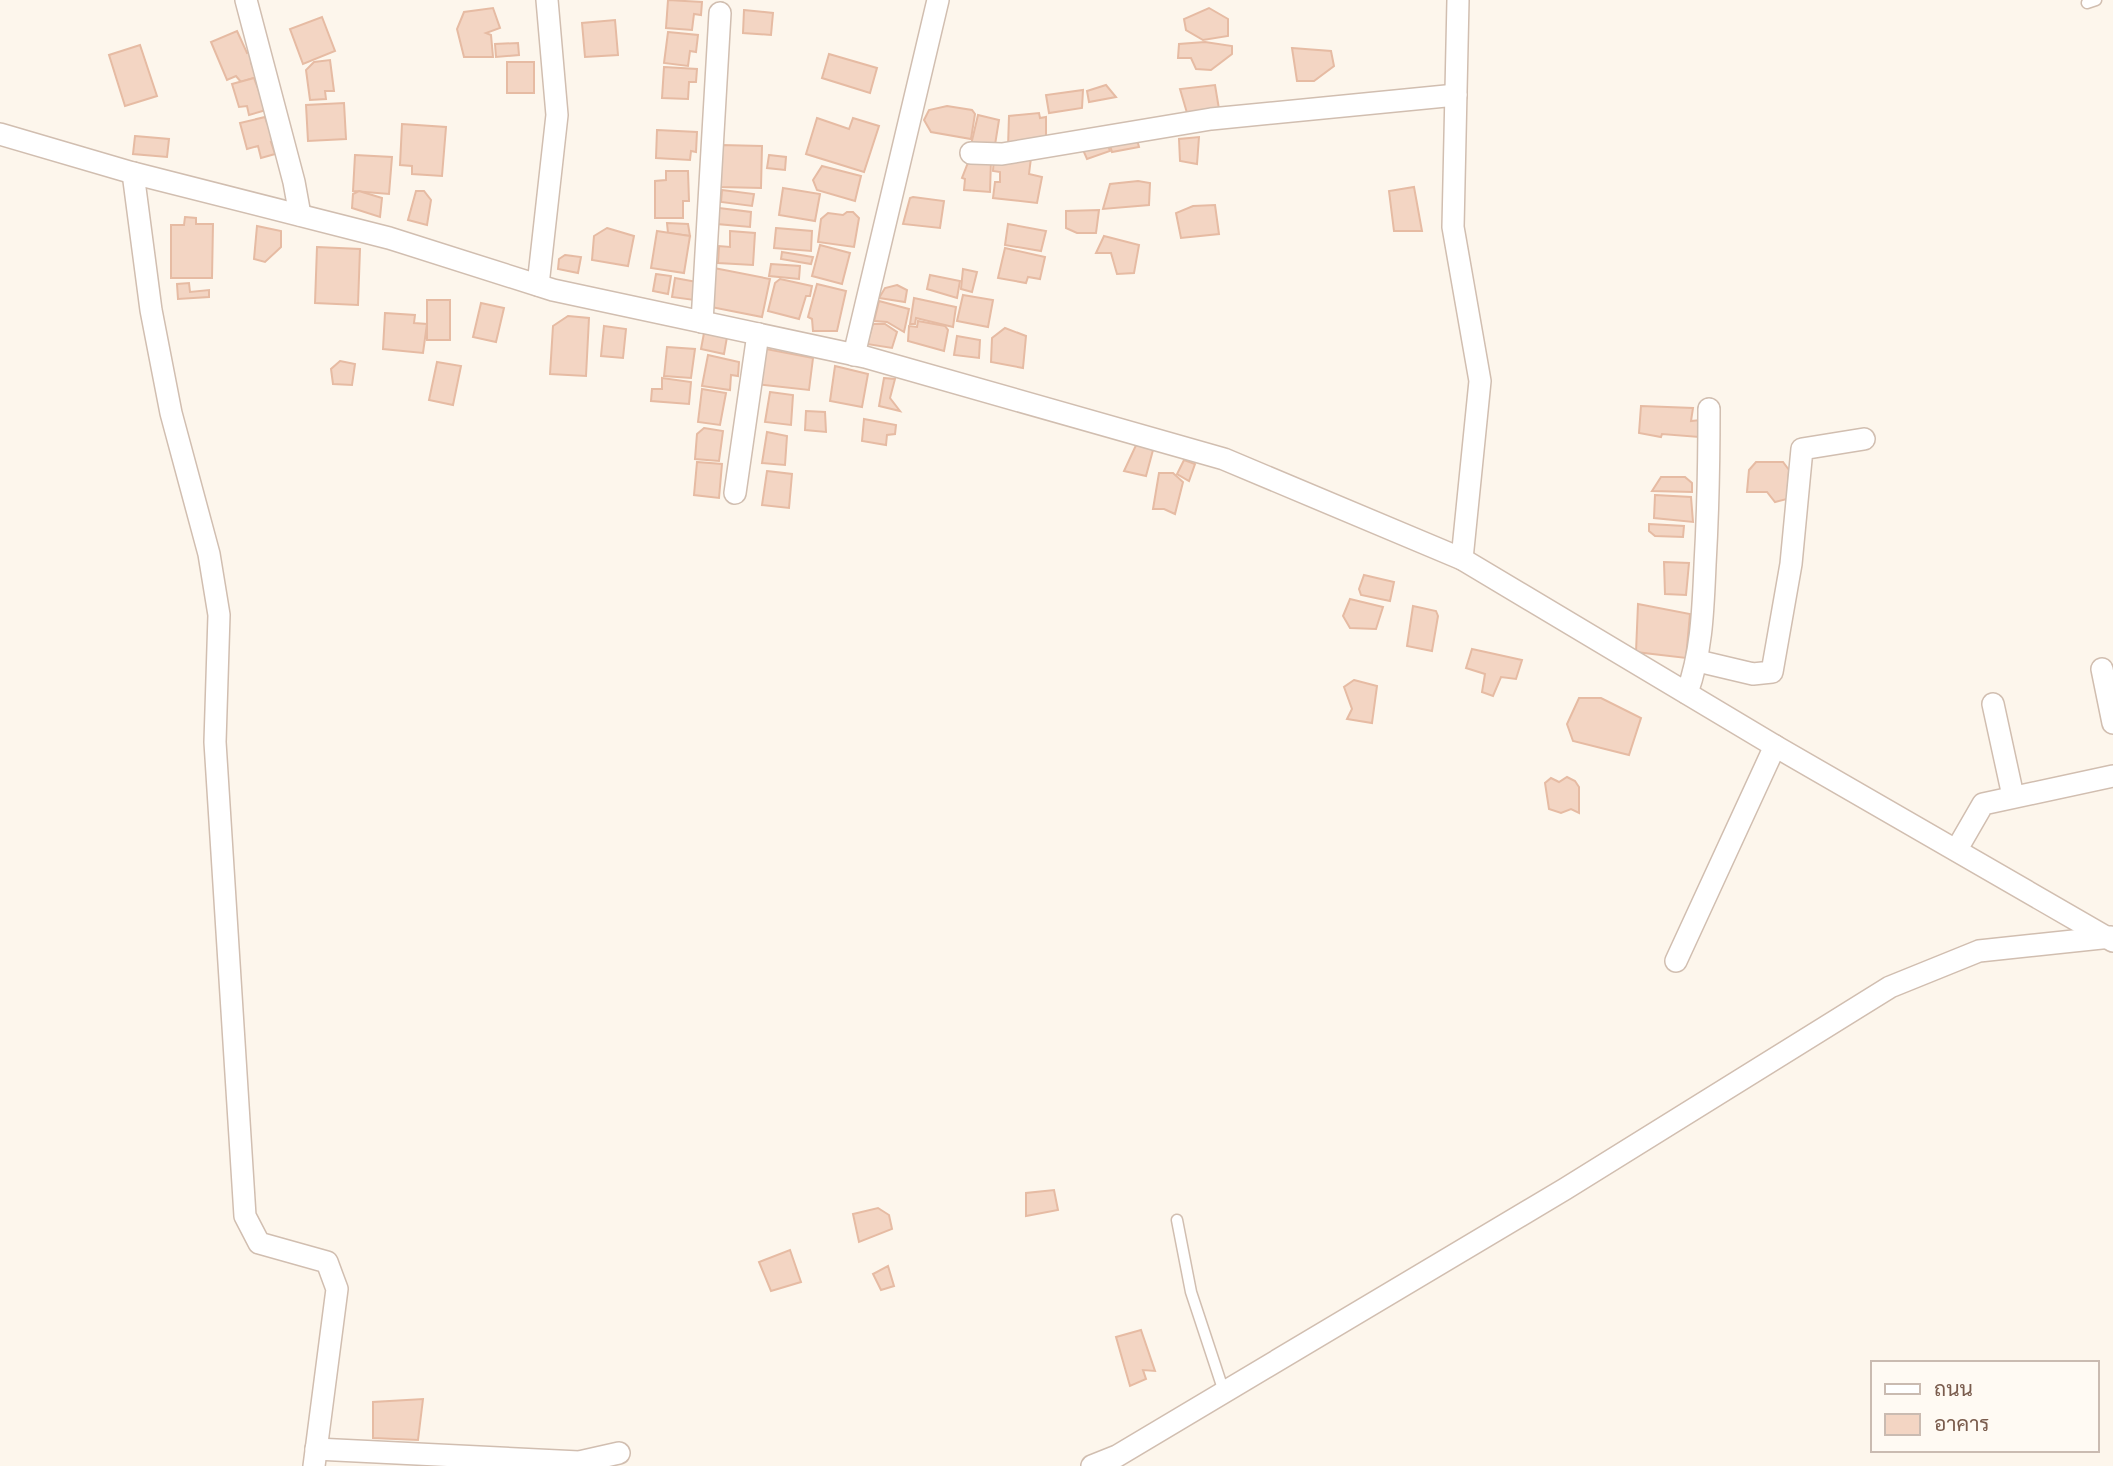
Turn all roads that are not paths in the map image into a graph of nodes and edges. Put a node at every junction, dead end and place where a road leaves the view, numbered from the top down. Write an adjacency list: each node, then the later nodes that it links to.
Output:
1 (246, 0): 10 (street)
2 (547, 0): 11 (street)
3 (938, 0): 14 (street)
4 (1458, 0): 6 (street)
5 (720, 13): 12 (street)
6 (1456, 95): 8 (street); 18 (street)
7 (0, 134): 9 (street)
8 (971, 153)
9 (133, 173): 10 (street); 33 (street)
10 (300, 215): 11 (street)
11 (538, 285): 12 (street)
12 (702, 322): 13 (street)
13 (758, 334): 14 (street); 17 (street)
14 (854, 355): 18 (street)
15 (1709, 408): 19 (street)
16 (1864, 439): 19 (street)
17 (734, 493)
18 (1462, 559): 21 (street)
19 (1698, 661): 21 (street)
20 (2102, 669): 23 (street)
21 (1687, 693): 24 (street)
22 (1993, 704): 26 (street)
23 (2113, 723)
24 (1774, 746): 27 (street); 29 (street)
25 (2113, 775): 26 (street)
26 (2013, 796): 27 (street)
27 (1957, 849): 28 (street)
28 (2111, 938): 31 (street)
29 (1676, 961)
30 (1177, 1220): 31 (lane)
31 (1224, 1392): 34 (street)
32 (618, 1453): 33 (street)
33 (315, 1457)
34 (1092, 1466)

